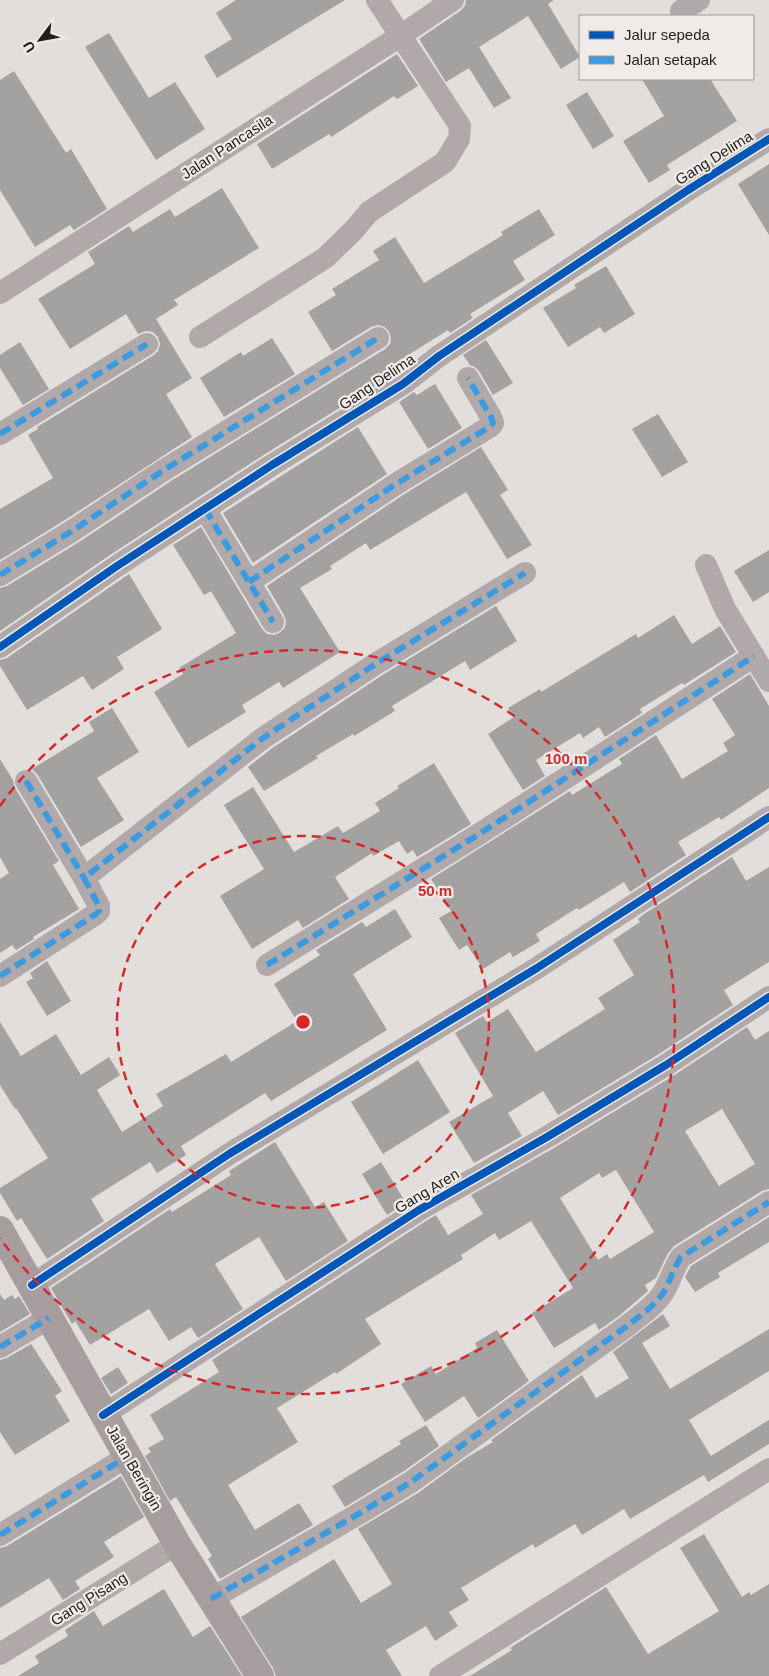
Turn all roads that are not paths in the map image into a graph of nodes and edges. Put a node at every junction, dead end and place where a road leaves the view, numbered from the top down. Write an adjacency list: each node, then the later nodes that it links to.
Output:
1 (377, 0): 3 (street)
2 (453, 0): 3 (street, Jalan Pancasila)
3 (400, 36): 5 (street, Jalan Pancasila); 6 (street)
4 (769, 140): 11 (street, Gang Delima)
5 (0, 294)
6 (200, 336)
7 (378, 338): 14 (street)
8 (147, 344): 10 (street)
9 (468, 378): 15 (street)
10 (0, 434)
11 (205, 509): 15 (street); 17 (street, Gang Delima)
12 (706, 565): 18 (street)
13 (525, 573): 22 (street)
14 (0, 575)
15 (249, 582): 16 (street)
16 (273, 622)
17 (0, 648)
18 (754, 656): 19 (street); 23 (street)
19 (769, 681)
20 (26, 782): 22 (street)
21 (769, 817): 28 (street)
22 (84, 878): 24 (street)
23 (267, 965)
24 (0, 976)
25 (769, 997): 31 (street, Gang Aren)
26 (769, 1202): 36 (street)
27 (0, 1230): 28 (street, Jalan Beringin)
28 (32, 1285): 29 (street, Jalan Beringin)
29 (49, 1318): 30 (street); 31 (street, Jalan Beringin)
30 (0, 1347)
31 (103, 1414): 32 (street, Jalan Beringin)
32 (128, 1456): 34 (street); 35 (street, Jalan Beringin)
33 (769, 1469): 39 (street)
34 (0, 1535)
35 (177, 1544): 36 (street, Jalan Beringin); 37 (street, Gang Pisang)
36 (211, 1599): 38 (street, Jalan Beringin)
37 (0, 1654)
38 (260, 1676)
39 (440, 1676)

